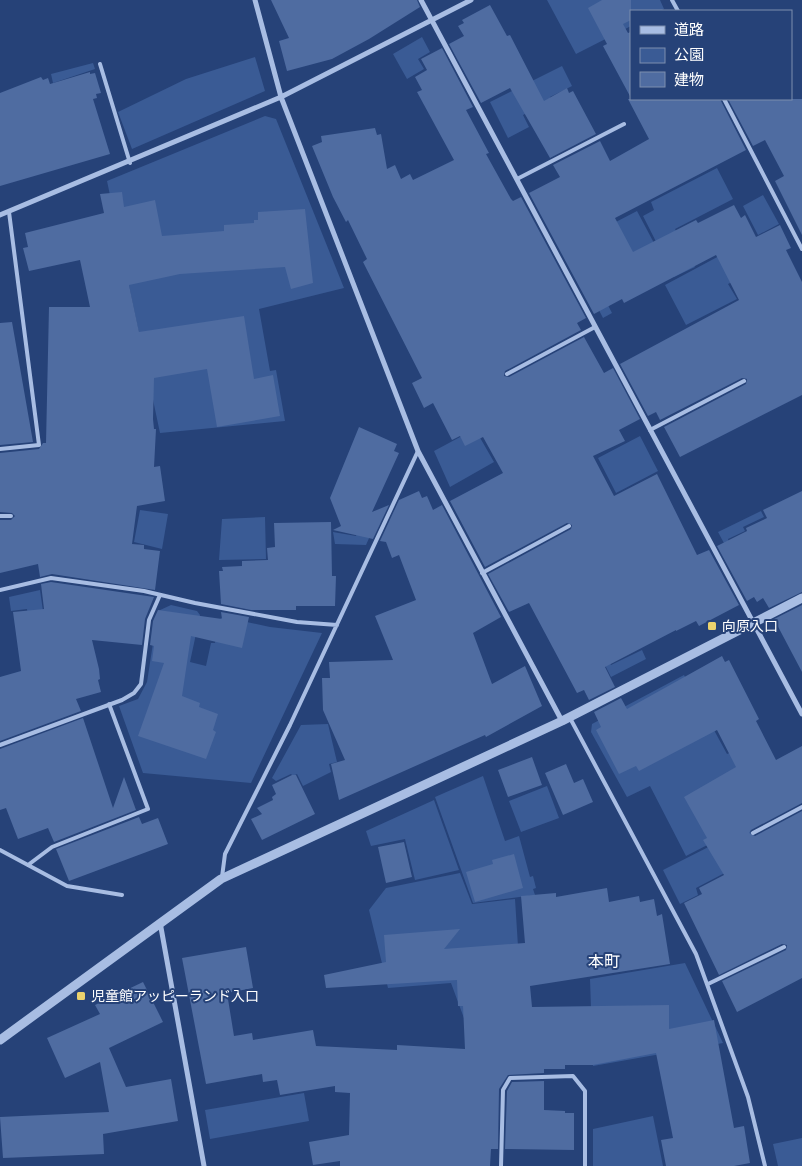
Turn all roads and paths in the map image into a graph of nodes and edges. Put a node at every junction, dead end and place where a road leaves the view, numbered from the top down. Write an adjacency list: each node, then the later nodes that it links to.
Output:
1 (255, 0): 6 (street)
2 (421, 0): 4 (street)
3 (471, 0): 4 (street)
4 (432, 20): 6 (street); 10 (street)
5 (100, 64): 9 (lane)
6 (281, 97): 9 (street); 19 (street)
7 (725, 100): 13 (lane)
8 (624, 124): 10 (lane)
9 (130, 163): 11 (street)
10 (517, 180): 14 (street)
11 (9, 212): 12 (street); 18 (lane)
12 (0, 215)
13 (802, 249)
14 (595, 327): 15 (lane); 17 (street)
15 (507, 374)
16 (744, 381): 17 (lane)
17 (650, 430): 27 (street)
18 (0, 449)
19 (418, 451): 23 (street); 28 (lane)
20 (0, 516): 21 (lane)
21 (11, 516)
22 (569, 526): 23 (lane)
23 (482, 572): 31 (street)
24 (0, 590): 25 (lane)
25 (160, 595): 28 (lane); 29 (lane)
26 (802, 598): 27 (street)
27 (754, 623): 30 (street); 31 (street)
28 (337, 625): 37 (lane)
29 (109, 704): 32 (lane); 36 (lane)
30 (802, 714)
31 (566, 719): 37 (street); 41 (lane)
32 (0, 745)
33 (802, 807): 34 (lane)
34 (754, 832)
35 (0, 850): 36 (lane)
36 (28, 865): 38 (lane)
37 (221, 879): 39 (street)
38 (122, 895)
39 (160, 922): 42 (street); 43 (street)
40 (784, 947): 41 (lane)
41 (708, 984): 46 (lane)
42 (0, 1040)
43 (204, 1166)
44 (501, 1166): 45 (lane)
45 (585, 1166)
46 (765, 1166)

